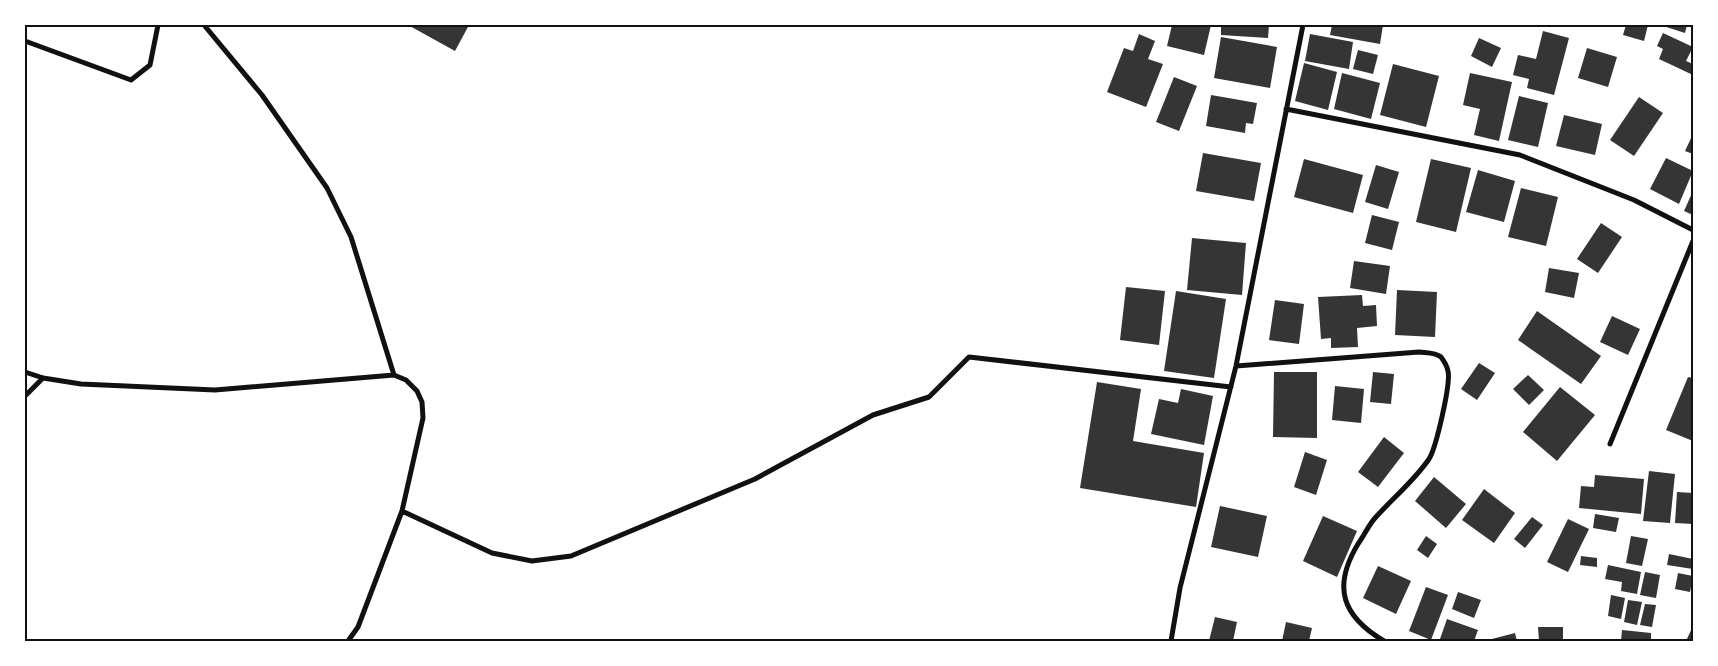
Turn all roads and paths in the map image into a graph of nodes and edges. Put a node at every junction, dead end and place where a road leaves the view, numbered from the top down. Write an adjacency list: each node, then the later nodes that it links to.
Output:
1 (158, 25): 4 (street)
2 (204, 25): 10 (street)
3 (1303, 25): 5 (street)
4 (25, 41)
5 (1286, 109): 6 (street); 8 (street)
6 (1693, 230)
7 (1693, 241): 14 (street)
8 (1236, 366): 12 (street); 18 (street)
9 (25, 372): 11 (street)
10 (394, 375): 11 (street); 15 (street)
11 (43, 378): 13 (street)
12 (1231, 387): 15 (street); 17 (street)
13 (25, 396)
14 (1610, 444)
15 (402, 511): 16 (street)
16 (348, 641)
17 (1170, 641)
18 (1384, 641)

